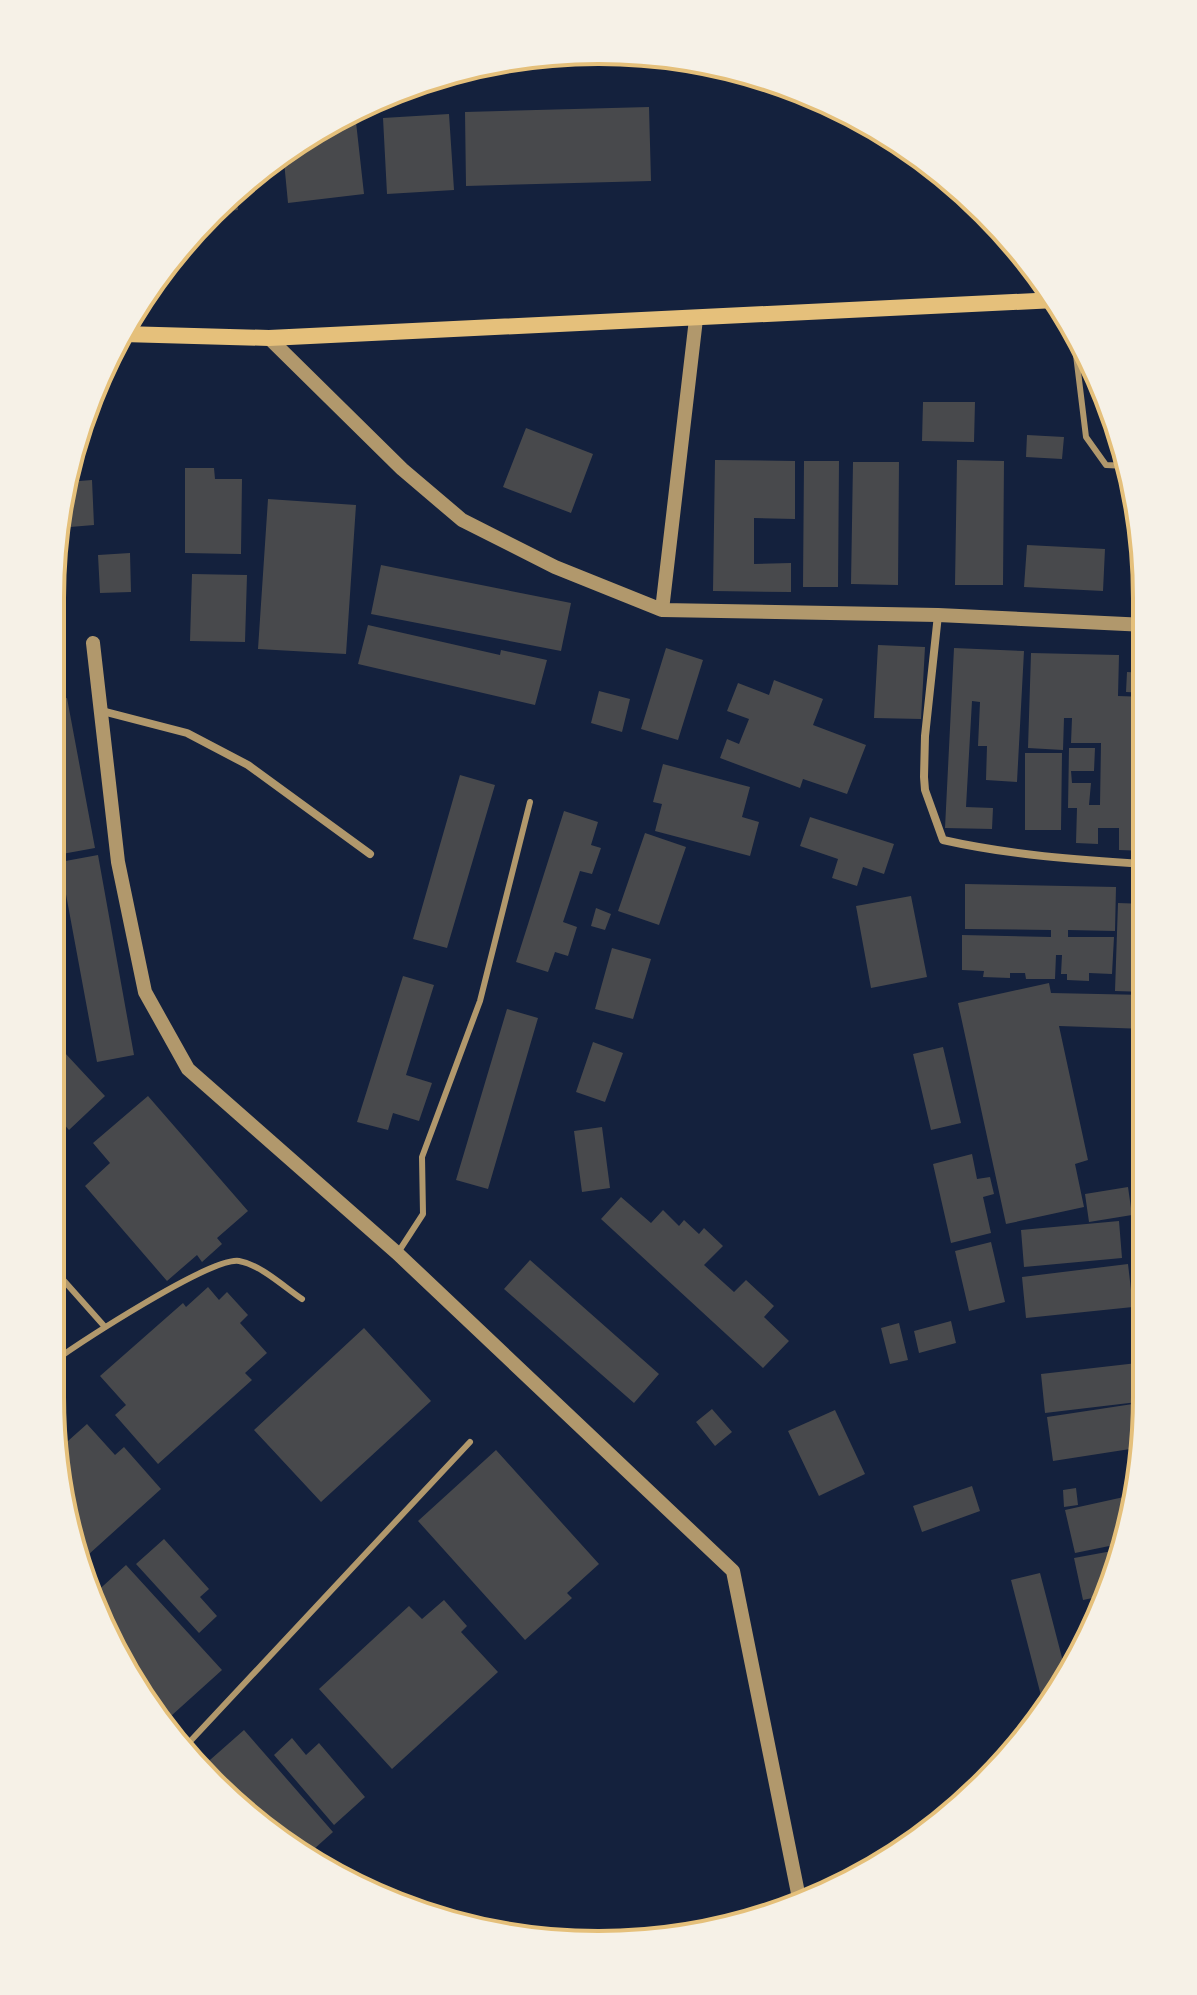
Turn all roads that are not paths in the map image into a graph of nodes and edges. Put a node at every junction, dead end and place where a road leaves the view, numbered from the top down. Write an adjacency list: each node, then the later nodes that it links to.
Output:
1 (1042, 301): 2 (main road)
2 (696, 319): 4 (main road); 7 (street)
3 (134, 334): 4 (main road)
4 (269, 338): 7 (street)
5 (1077, 359): 6 (lane)
6 (1116, 465)
7 (662, 610): 8 (street)
8 (938, 615): 9 (street); 14 (street)
9 (1133, 624)
10 (93, 643): 11 (street)
11 (102, 711): 13 (street); 15 (street)
12 (530, 802): 15 (lane)
13 (370, 854)
14 (1133, 863)
15 (397, 1253): 22 (street)
16 (64, 1281): 18 (lane)
17 (302, 1299): 18 (lane)
18 (105, 1327): 19 (lane)
19 (64, 1355)
20 (470, 1442): 21 (lane)
21 (190, 1741)
22 (798, 1892)

